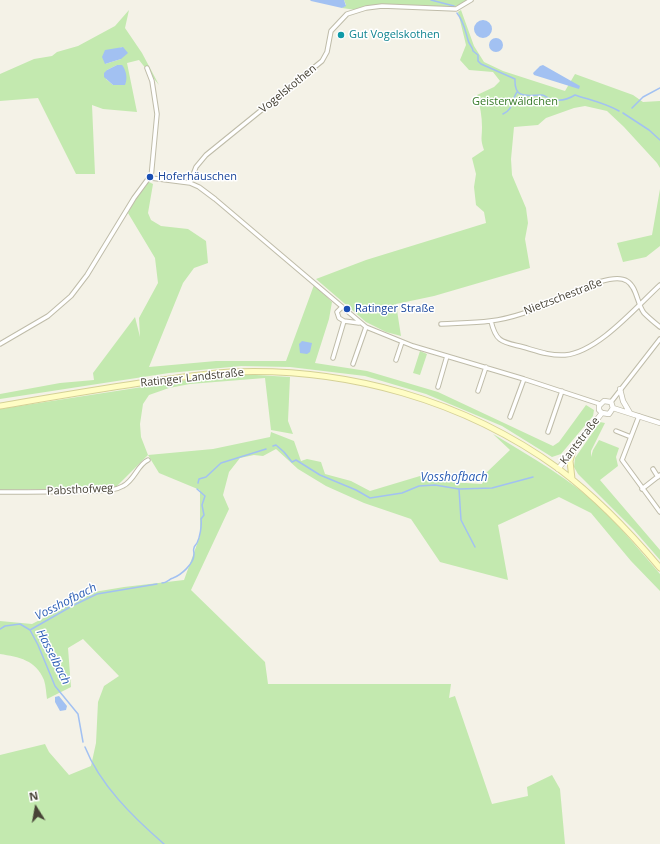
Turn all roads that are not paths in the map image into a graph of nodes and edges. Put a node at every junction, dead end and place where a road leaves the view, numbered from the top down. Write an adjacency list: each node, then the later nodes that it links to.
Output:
1 (471, 0): 4 (street, Vogelskothen)
2 (147, 68): 3 (street)
3 (151, 178): 4 (street); 16 (street)
4 (190, 183): 7 (street)
5 (660, 285): 6 (street)
6 (639, 304): 9 (street, Nietzschestraße); 9 (street); 13 (street, Nietzschestraße)
7 (342, 307): 8 (street); 10 (street)
8 (344, 321): 10 (street); 18 (street)
9 (491, 321): 11 (street, Nietzschestraße)
10 (360, 323): 12 (street)
11 (441, 324)
12 (366, 327): 15 (street); 20 (street)
13 (660, 327)
14 (660, 339): 24 (street)
15 (402, 342): 17 (street); 19 (street)
16 (0, 344)
17 (447, 356): 21 (street); 23 (street)
18 (333, 358)
19 (396, 360)
20 (353, 364)
21 (486, 367): 22 (street); 25 (street)
22 (524, 379): 26 (street); 34 (street)
23 (438, 387)
24 (620, 389): 27 (street); 32 (street)
25 (478, 390)
26 (562, 391): 28 (street); 37 (street)
27 (610, 402): 28 (street); 30 (street)
28 (600, 404): 31 (street)
29 (0, 406): 41 (main road, Ratinger Landstraße)
30 (613, 408): 31 (street); 32 (street)
31 (602, 413): 39 (street, Kantstraße)
32 (630, 413): 33 (street)
33 (639, 416): 35 (street); 38 (street)
34 (510, 417)
35 (660, 423)
36 (616, 431): 38 (street)
37 (548, 432)
38 (631, 437): 45 (street)
39 (573, 450): 41 (street, Kantstraße); 44 (main road)
40 (148, 460): 46 (street, Pabsthofweg)
41 (558, 469): 44 (main road, Ratinger Landstraße)
42 (653, 469): 43 (street)
43 (659, 476): 45 (street)
44 (572, 479): 48 (main road, Ratinger Landstraße)
45 (642, 488): 47 (street)
46 (0, 492)
47 (660, 512)
48 (660, 568)

